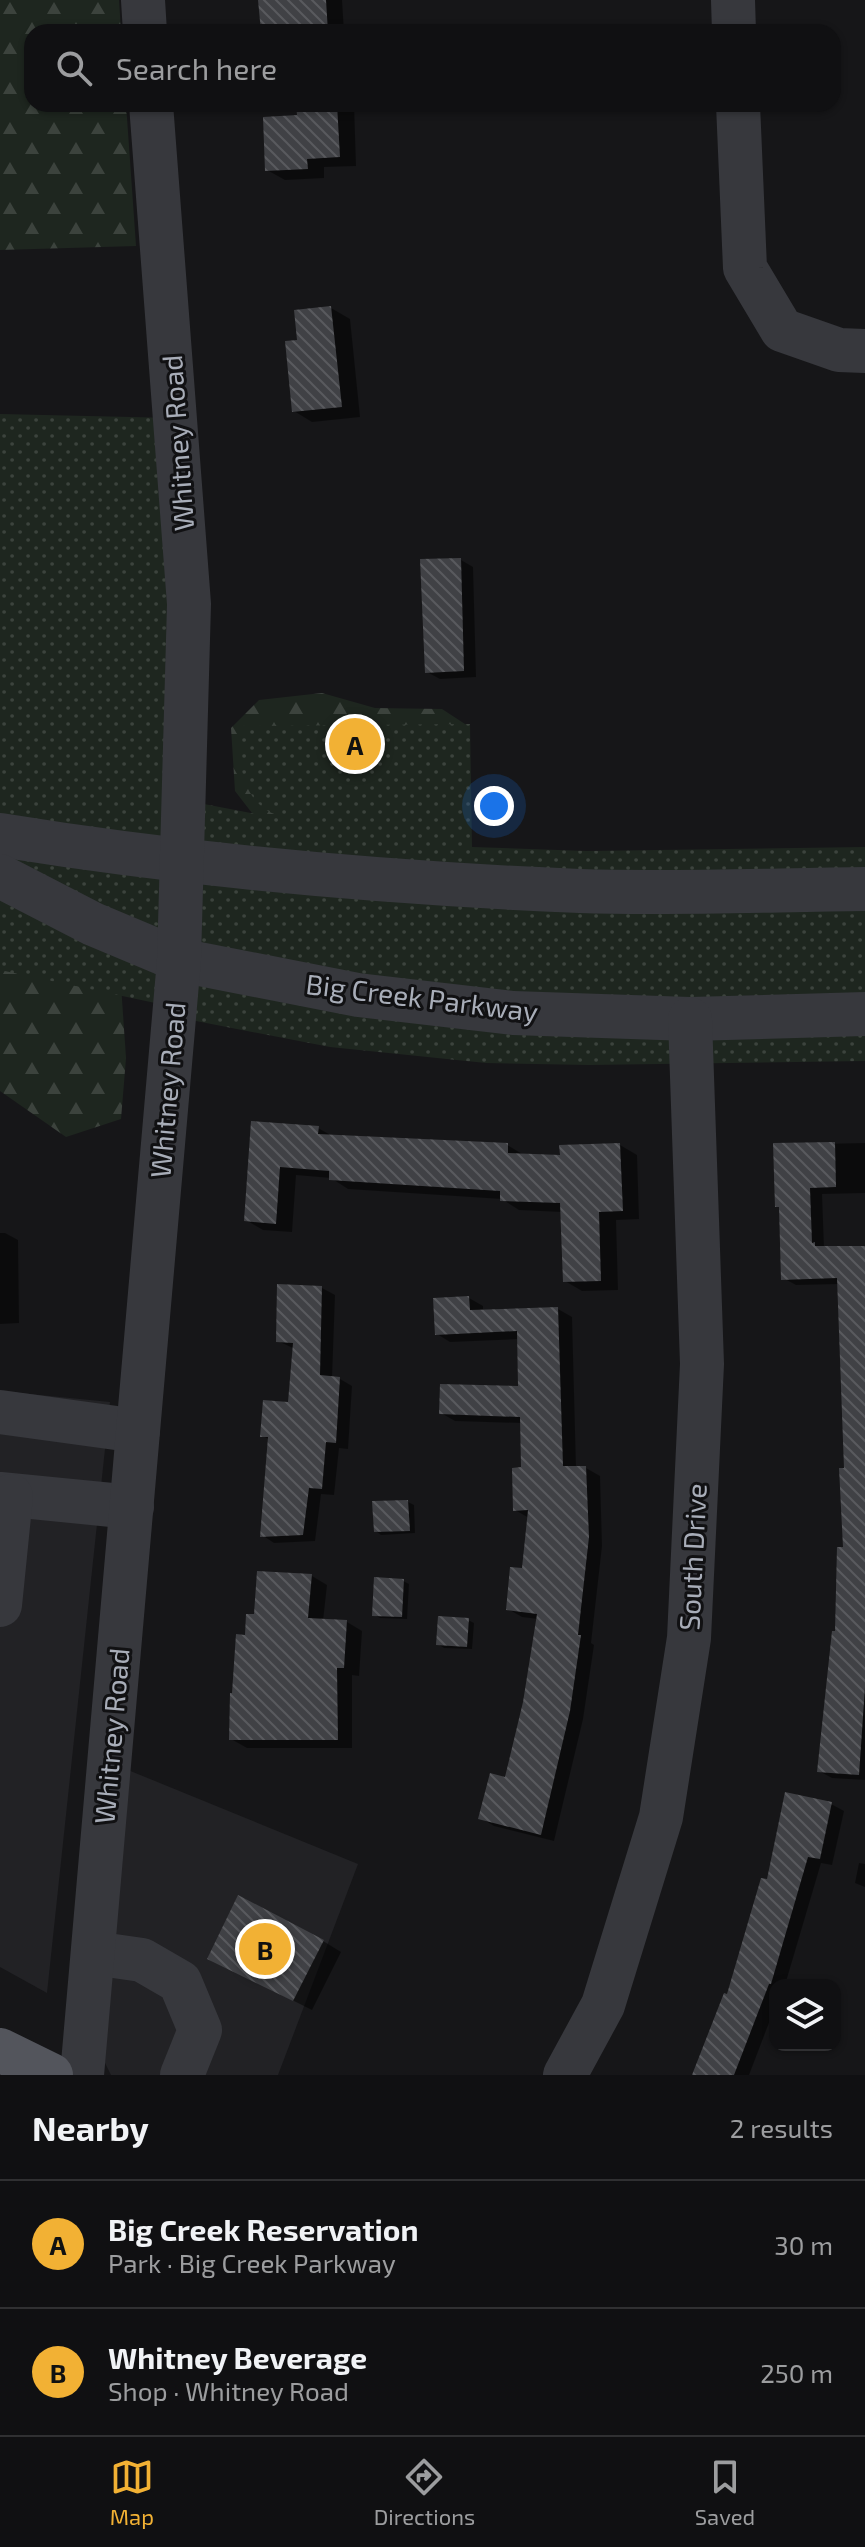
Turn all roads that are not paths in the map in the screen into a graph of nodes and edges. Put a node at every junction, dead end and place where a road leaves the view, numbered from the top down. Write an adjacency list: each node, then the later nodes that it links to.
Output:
1 (143, 0): 3 (street)
2 (733, 0): 4 (street)
3 (144, 24)
4 (734, 24)
5 (152, 112): 9 (street, Whitney Road)
6 (738, 112): 7 (street)
7 (865, 351)
8 (0, 835): 9 (street)
9 (184, 860): 11 (street); 12 (street, Whitney Road)
10 (0, 876): 12 (street, Big Creek Parkway)
11 (865, 889)
12 (179, 960): 14 (street, Big Creek Parkway); 16 (street, Whitney Road)
13 (865, 1014): 14 (street, Big Creek Parkway)
14 (690, 1019): 25 (street, South Drive)
15 (0, 1412): 16 (street)
16 (138, 1431): 18 (street, Whitney Road)
17 (6, 1495): 18 (street); 19 (street)
18 (132, 1507): 20 (street, Whitney Road)
19 (0, 1605)
20 (93, 1953): 23 (street, Whitney Road); 24 (street)
21 (0, 2050): 22 (main road)
22 (51, 2075)
23 (82, 2075)
24 (182, 2075)
25 (565, 2075)

